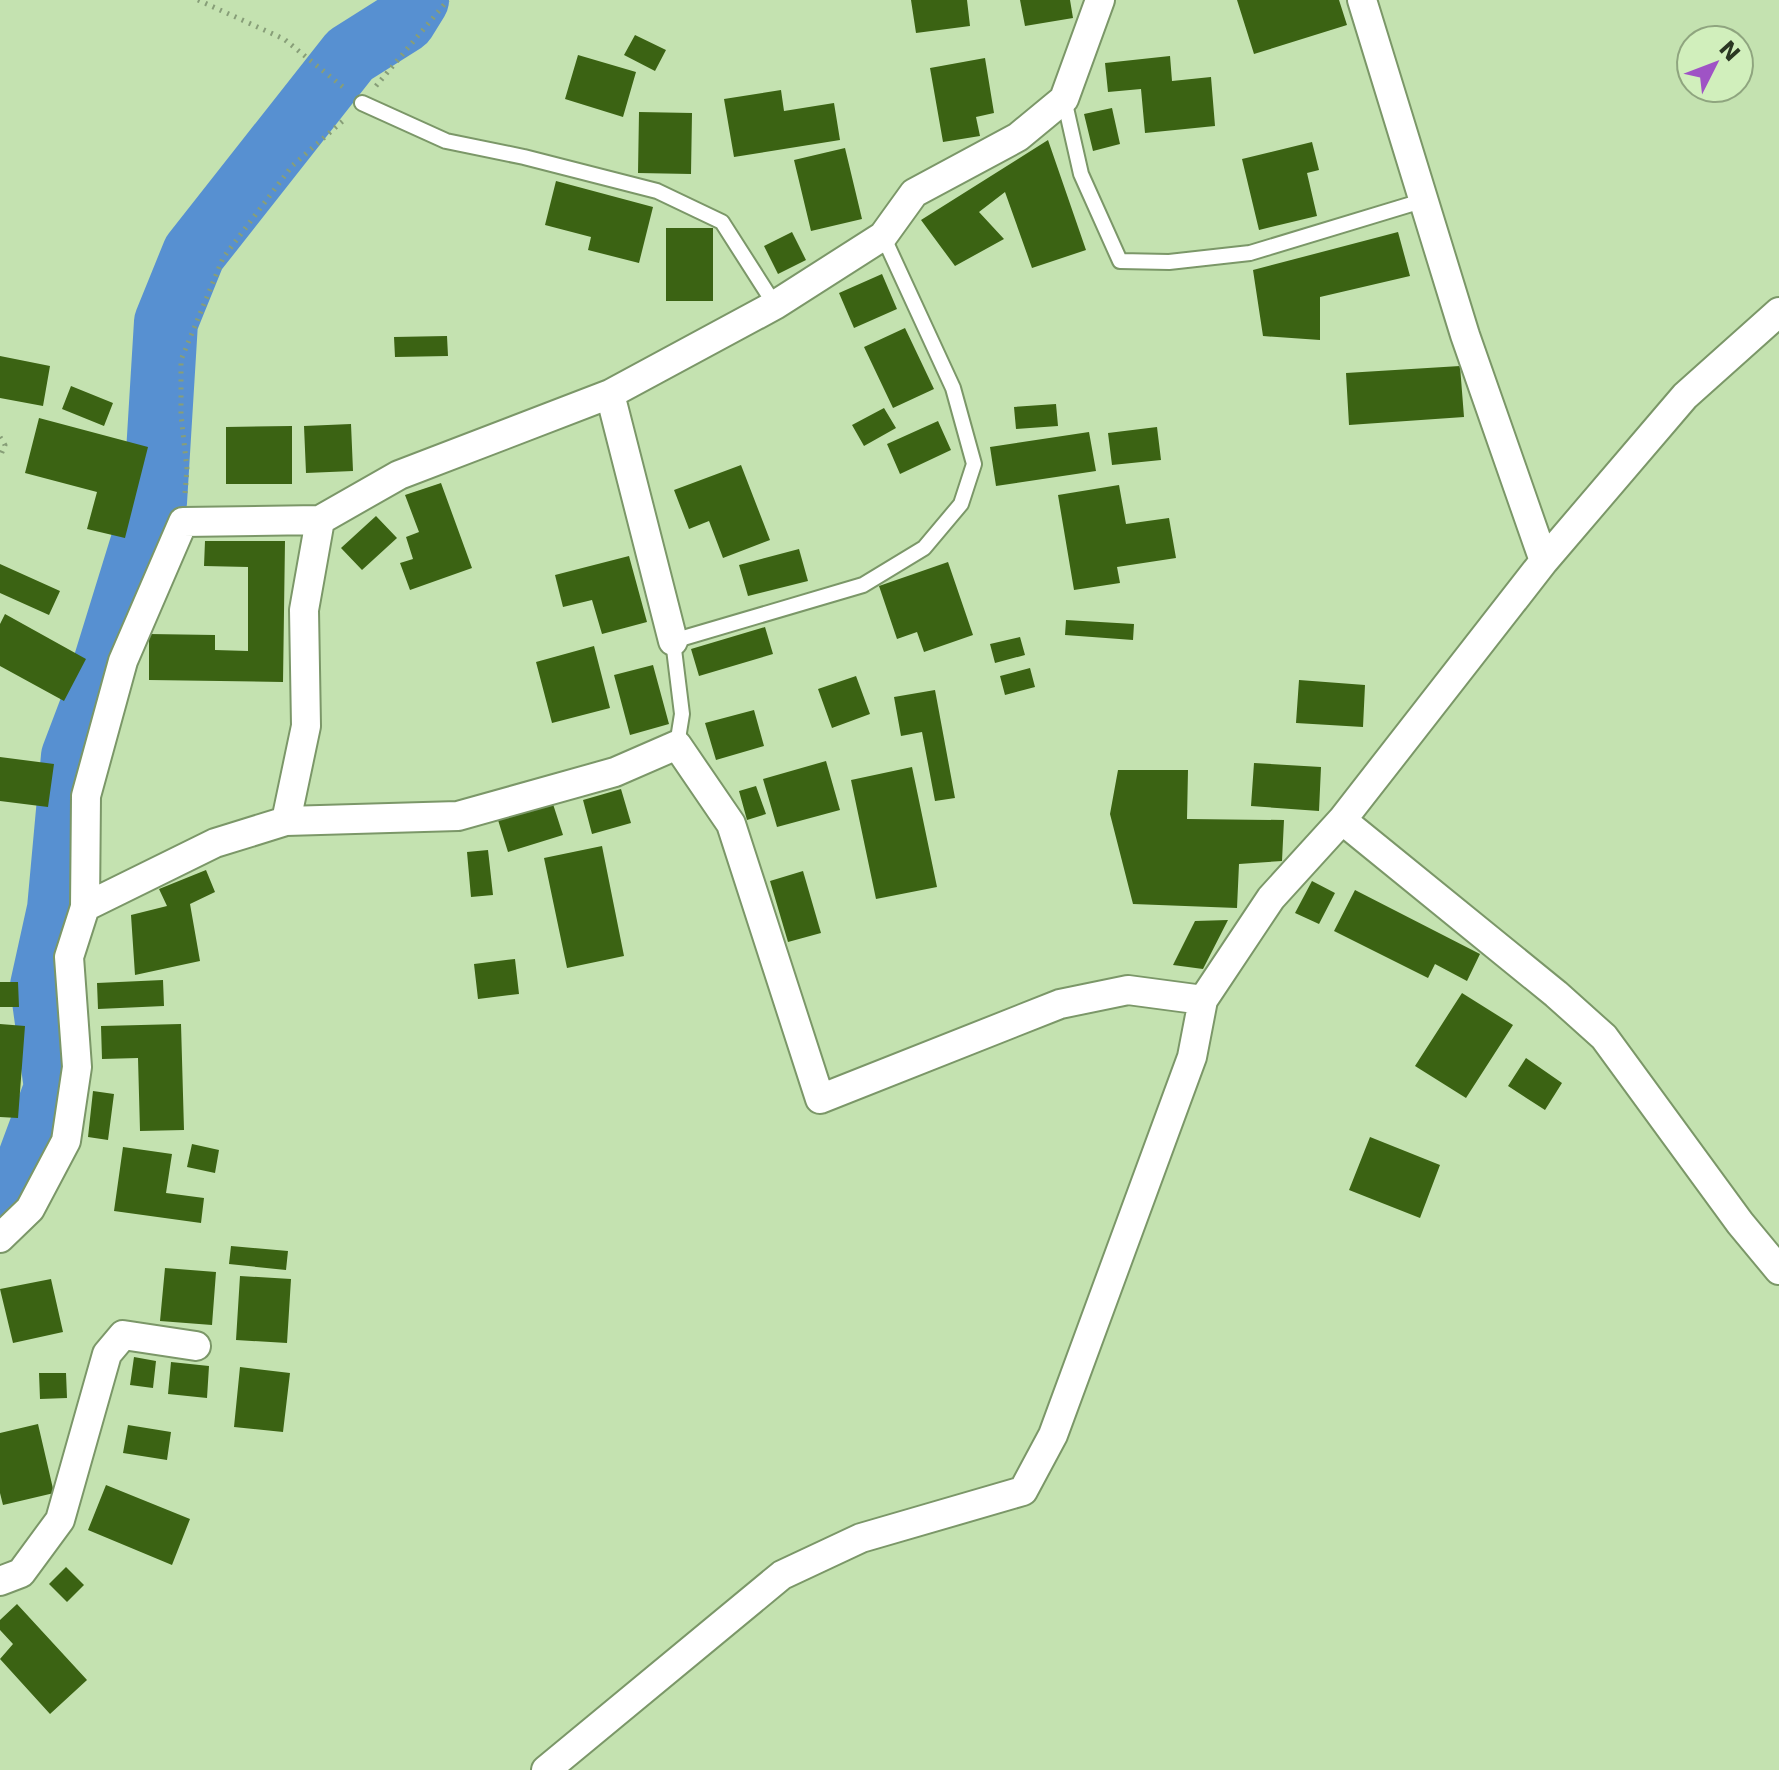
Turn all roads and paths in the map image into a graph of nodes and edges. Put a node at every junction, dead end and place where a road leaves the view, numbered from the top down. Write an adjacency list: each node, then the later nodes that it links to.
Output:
1 (198, 0): 5 (path)
2 (448, 0): 7 (path)
3 (1100, 0): 6 (street)
4 (1362, 0): 8 (street)
5 (319, 68)
6 (1064, 99): 8 (lane); 9 (street)
7 (362, 103): 10 (lane); 16 (path)
8 (1425, 200): 17 (street)
9 (883, 236): 10 (street); 18 (lane)
10 (775, 305): 12 (street)
11 (1779, 312): 17 (street)
12 (610, 394): 15 (street); 18 (street)
13 (0, 437): 14 (path)
14 (0, 457)
15 (320, 520): 16 (street); 21 (street)
16 (183, 522): 22 (street)
17 (1544, 561): 20 (street)
18 (673, 641): 19 (lane)
19 (677, 745): 21 (street); 23 (street)
20 (1342, 820): 23 (street); 25 (street)
21 (286, 821): 22 (street)
22 (85, 907): 24 (street)
23 (1203, 1000): 28 (street)
24 (0, 1238)
25 (1779, 1270)
26 (196, 1346): 27 (street)
27 (0, 1581)
28 (546, 1770)

